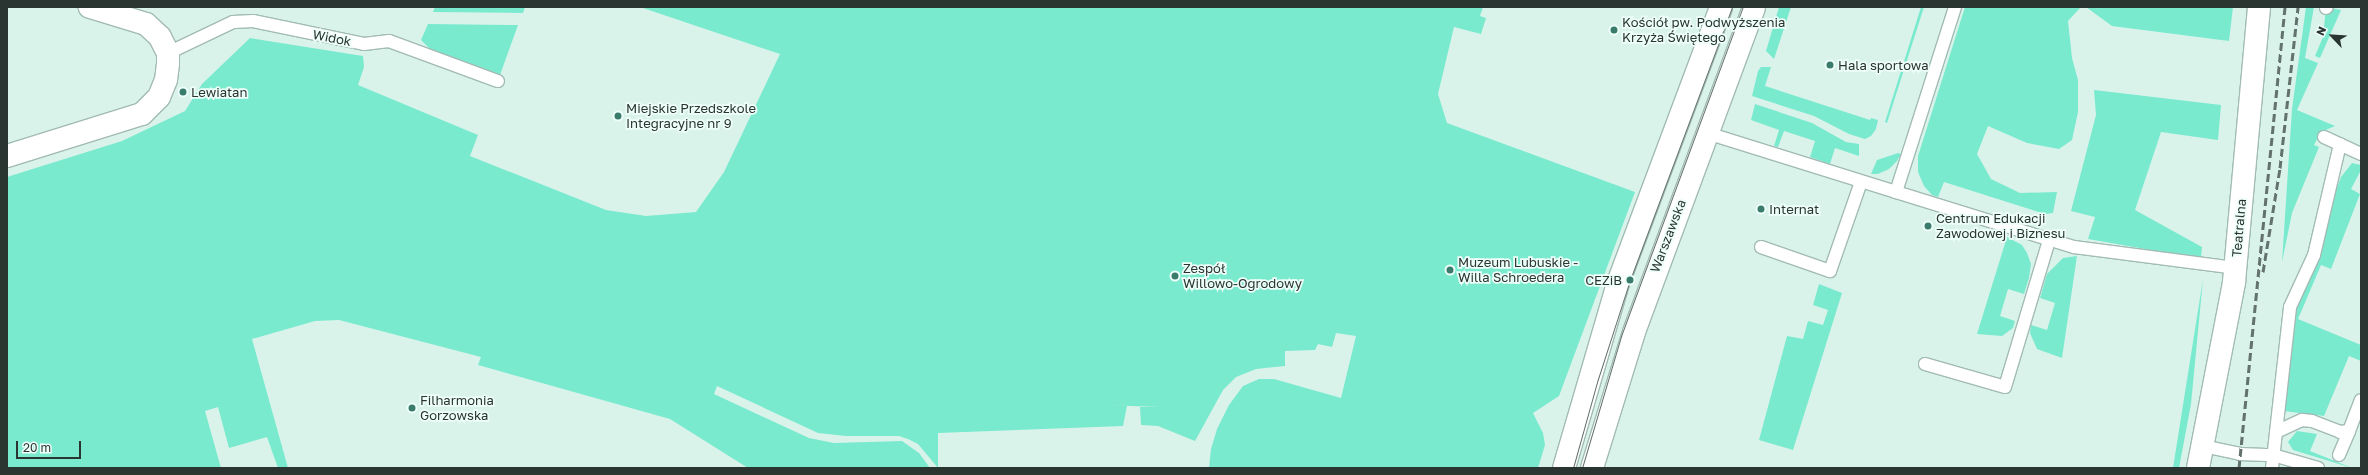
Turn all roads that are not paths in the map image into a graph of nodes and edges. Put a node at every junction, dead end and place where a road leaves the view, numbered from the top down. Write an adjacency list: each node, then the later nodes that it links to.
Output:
1 (90, 7): 6 (main road)
2 (1721, 7): 25 (main road)
3 (1754, 7): 8 (main road, Warszawska)
4 (1955, 7): 14 (lane)
5 (2259, 7): 17 (main road, Teatralna)
6 (168, 53): 7 (lane, Widok); 12 (main road)
7 (498, 81)
8 (1707, 133): 13 (lane); 26 (main road, Warszawska)
9 (2324, 137): 10 (lane)
10 (2340, 144): 11 (lane); 21 (lane)
11 (2361, 154)
12 (7, 156)
13 (1861, 182): 14 (lane); 16 (lane)
14 (1896, 192): 15 (lane)
15 (2049, 240): 17 (lane); 18 (lane)
16 (1761, 247)
17 (2235, 268): 22 (main road, Teatralna)
18 (1925, 364)
19 (2361, 400): 20 (lane)
20 (2349, 431): 21 (lane); 24 (lane)
21 (2276, 432): 23 (lane)
22 (2203, 446): 23 (lane); 27 (main road, Teatralna)
23 (2273, 455): 28 (lane); 29 (lane)
24 (2339, 455)
25 (1565, 466)
26 (1592, 468)
27 (2198, 468)
28 (2272, 468)
29 (2318, 468)

